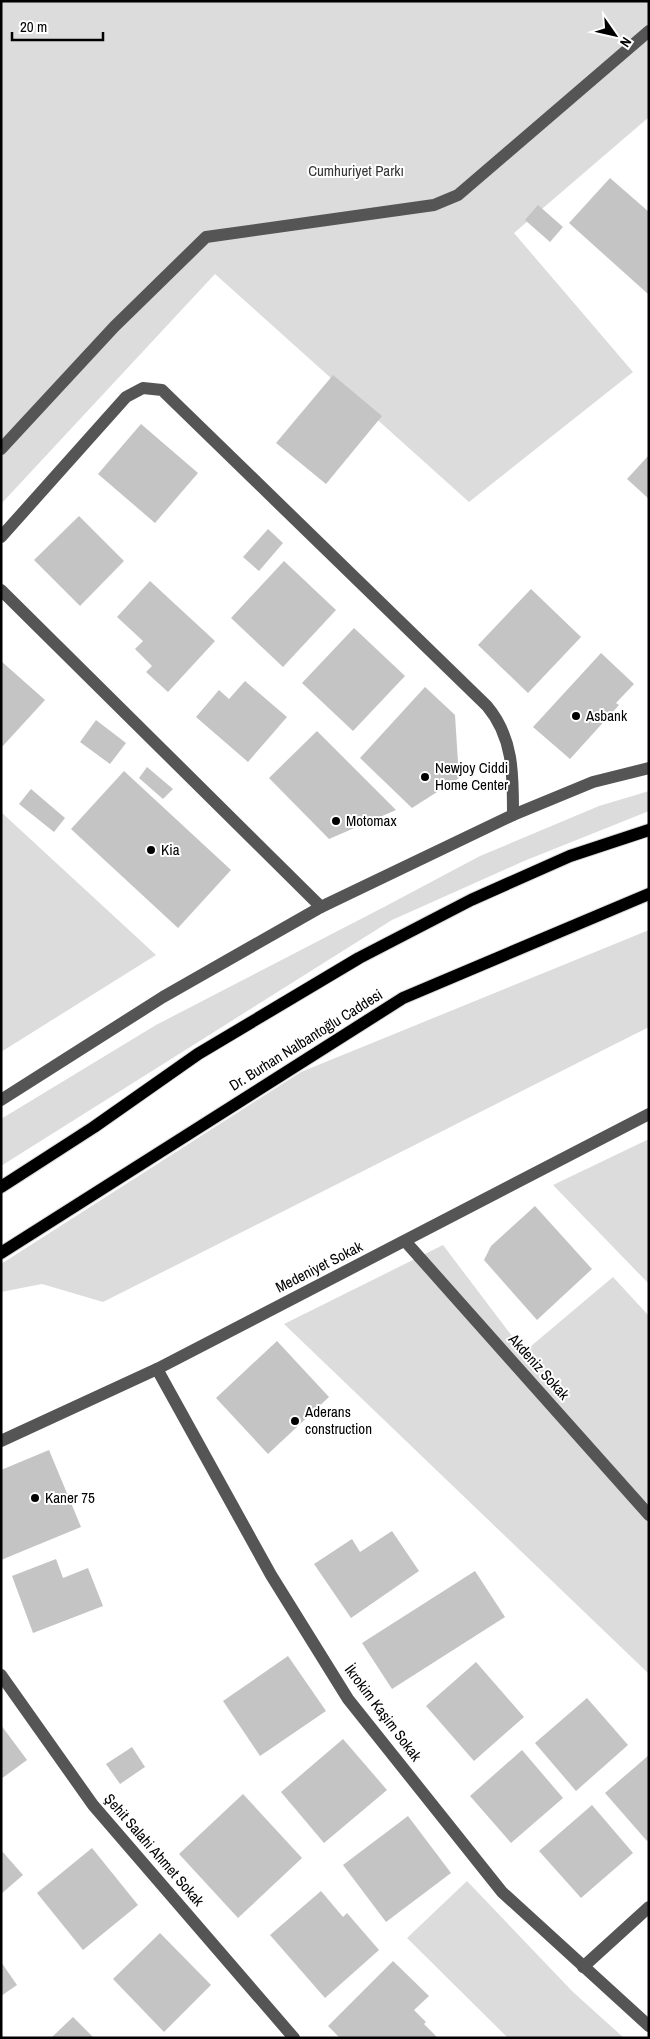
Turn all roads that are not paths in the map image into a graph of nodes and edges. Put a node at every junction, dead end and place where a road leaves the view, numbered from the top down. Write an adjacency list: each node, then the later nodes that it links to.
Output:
1 (649, 31): 2 (street)
2 (1, 449)
3 (1, 537): 6 (street)
4 (1, 590): 9 (street)
5 (649, 768): 6 (street)
6 (513, 815): 9 (street)
7 (649, 830): 12 (main road)
8 (649, 894): 14 (main road, Dr. Burhan Nalbantoğlu Caddesi)
9 (322, 907): 10 (street)
10 (1, 1100)
11 (649, 1114): 13 (street, Medeniyet Sokak)
12 (1, 1187)
13 (404, 1241): 15 (street, Medeniyet Sokak); 17 (street, Akdeniz Sokak)
14 (1, 1252)
15 (157, 1369): 16 (street, Medeniyet Sokak); 20 (street, İkrokim Kaşim Sokak)
16 (1, 1441)
17 (649, 1515)
18 (1, 1674): 22 (street, Şehit Salahi Ahmet Sokak)
19 (649, 1907): 20 (street)
20 (584, 1967): 21 (street, İkrokim Kaşim Sokak)
21 (649, 2026)
22 (294, 2038)

